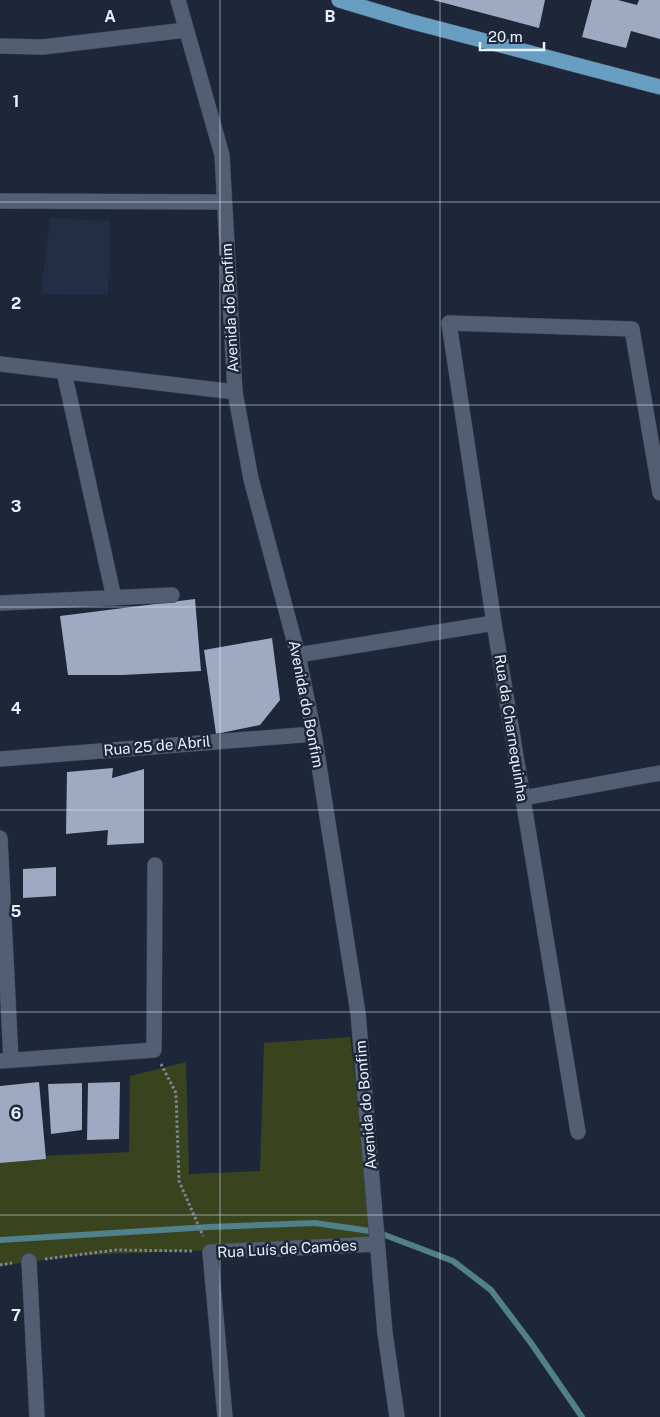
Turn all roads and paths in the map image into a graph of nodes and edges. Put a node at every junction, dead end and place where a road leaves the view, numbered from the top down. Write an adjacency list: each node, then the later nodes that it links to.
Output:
1 (178, 0): 3 (street, Avenida do Bonfim)
2 (339, 0): 5 (main road)
3 (186, 30): 4 (street); 7 (street, Avenida do Bonfim)
4 (0, 46)
5 (660, 86)
6 (0, 201): 7 (street)
7 (224, 202): 10 (street, Avenida do Bonfim)
8 (0, 364): 9 (street)
9 (64, 372): 10 (street); 13 (street)
10 (235, 392): 16 (street, Avenida do Bonfim)
11 (660, 493): 15 (street, Rua da Charnequinha)
12 (172, 595): 13 (street)
13 (114, 598): 14 (street)
14 (0, 603)
15 (494, 623): 16 (street); 20 (street, Rua da Charnequinha)
16 (298, 655): 17 (street, Avenida do Bonfim)
17 (314, 734): 18 (street, Rua 25 de Abril); 26 (street, Avenida do Bonfim)
18 (0, 759)
19 (660, 772): 20 (street)
20 (523, 798): 25 (street, Rua da Charnequinha)
21 (0, 838): 24 (street)
22 (155, 865): 23 (street)
23 (154, 1050): 24 (street); 27 (path)
24 (6, 1061)
25 (578, 1132)
26 (378, 1244): 27 (street, Rua Luís de Camões); 32 (street, Avenida do Bonfim)
27 (210, 1252): 28 (path); 31 (street, Rua Luís de Camões)
28 (29, 1261): 29 (path); 30 (street)
29 (0, 1265)
30 (37, 1417)
31 (226, 1417)
32 (397, 1417)

